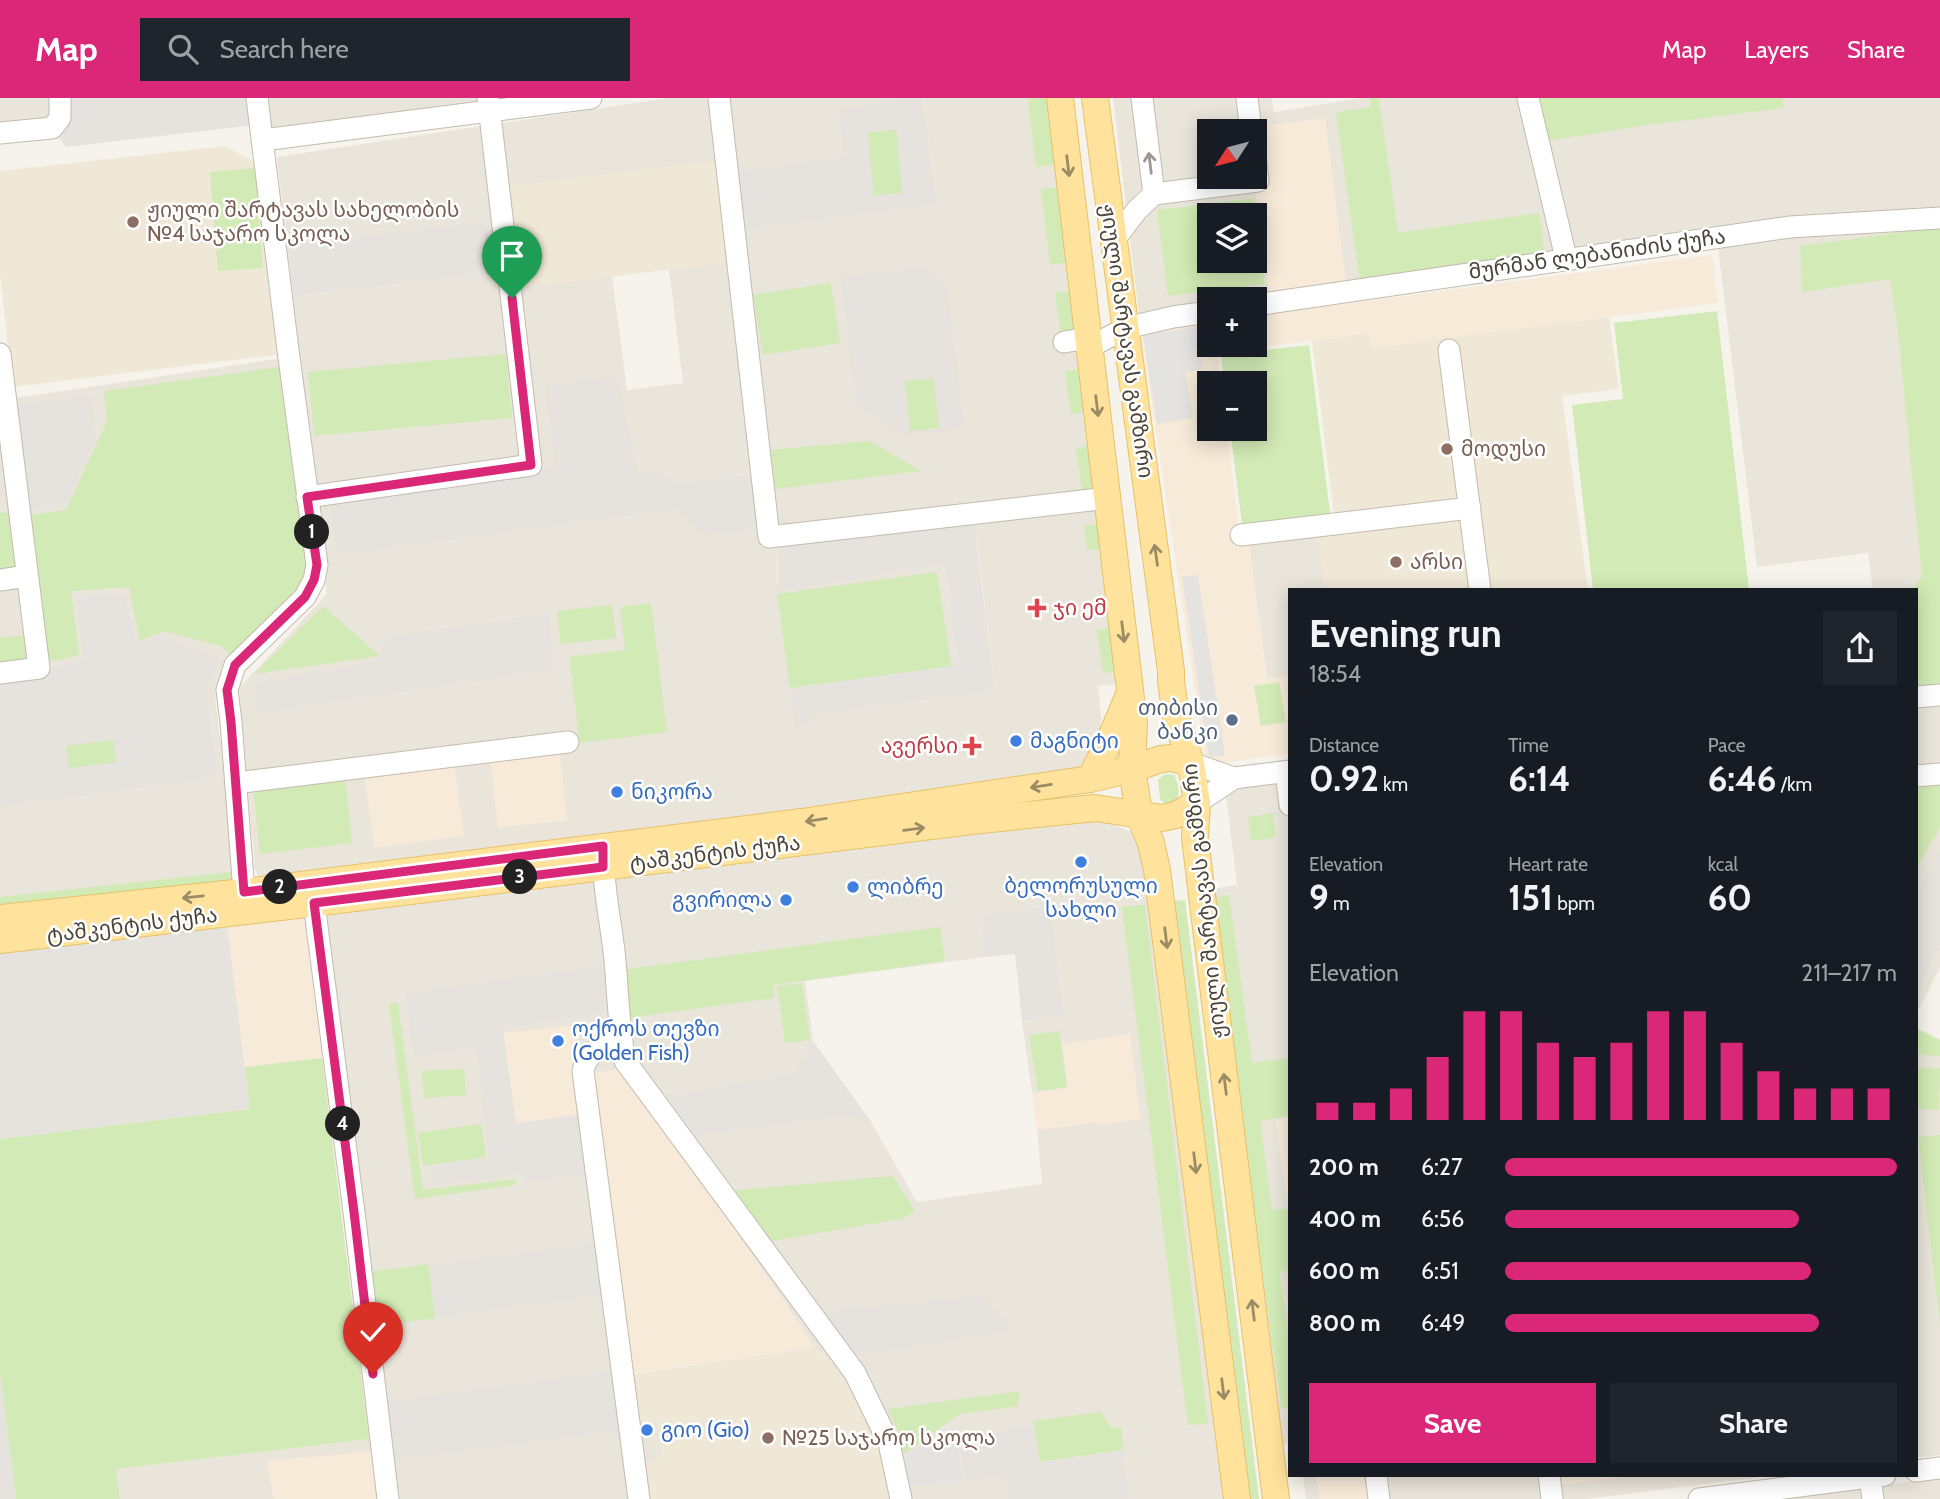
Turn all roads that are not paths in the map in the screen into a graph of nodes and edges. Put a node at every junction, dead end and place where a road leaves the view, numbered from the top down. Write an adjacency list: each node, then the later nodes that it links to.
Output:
1 (60, 98): 12 (street)
2 (257, 98): 13 (street)
3 (591, 98): 10 (street)
4 (719, 98): 27 (street)
5 (1060, 98): 22 (main road, ჟიული შარტავას გამზირი, one-way to 22)
6 (1095, 98): 17 (main road, ჟიული შარტავას გამზირი)
7 (1142, 98): 15 (street, one-way to 7)
8 (1247, 98): 11 (street)
9 (1528, 98): 18 (street)
10 (489, 104): 13 (street); 26 (street)
11 (1250, 119)
12 (0, 133)
13 (263, 140): 26 (street)
14 (1197, 189): 15 (street)
15 (1154, 194): 17 (street)
16 (1940, 218): 18 (street, მურმან ლებანიძის ქუჩა)
17 (1114, 240): 21 (main road, ჟიული შარტავას გამზირი)
18 (1566, 258): 19 (street, მურმან ლებანიძის ქუჩა)
19 (1267, 303)
20 (1197, 314): 21 (street)
21 (1126, 328): 22 (street); 38 (main road, ჟიული შარტავას გამზირი, one-way to 21)
22 (1081, 342): 27 (main road, ჟიული შარტავას გამზირი, one-way to 27)
23 (1450, 349): 28 (street)
24 (0, 354): 25 (street)
25 (6, 447): 30 (street)
26 (307, 497): 45 (street)
27 (1108, 498): 34 (main road, ჟიული შარტავას გამზირი, one-way to 34)
28 (1470, 508): 29 (street); 32 (street)
29 (1241, 535)
30 (27, 576): 31 (street); 33 (street)
31 (0, 580)
32 (1480, 588)
33 (0, 673)
34 (1130, 692): 39 (main road, ჟიული შარტავას გამზირი); 44 (main road)
35 (1940, 695): 36 (street)
36 (1918, 698)
37 (568, 742): 45 (street)
38 (1191, 763): 39 (main road); 43 (street); 46 (main road, ჟიული შარტავას გამზირი)
39 (1132, 769): 44 (main road, ტაშკენტის ქუჩა); 47 (main road, ჟიული შარტავას გამზირი)
40 (1288, 772): 43 (street)
41 (1940, 774): 42 (street)
42 (1918, 776)
43 (1234, 778): 46 (street)
44 (1090, 779): 48 (main road, ტაშკენტის ქუჩა, one-way to 48)
45 (236, 783): 49 (street)
46 (1196, 803): 47 (main road); 65 (main road, ჟიული შარტავას გამზირი, one-way to 46)
47 (1139, 814): 48 (main road, ტაშკენტის ქუჩა, one-way to 47); 64 (main road, ჟიული შარტავას გამზირი, one-way to 64)
48 (603, 857): 49 (main road, ტაშკენტის ქუჩა); 50 (main road, ტაშკენტის ქუჩა); 53 (street)
49 (244, 892): 51 (main road, ტაშკენტის ქუჩა, one-way to 51)
50 (314, 903): 52 (main road, ტაშკენტის ქუჩა); 61 (street)
51 (0, 918)
52 (0, 940)
53 (620, 1036): 62 (street); 63 (street)
54 (1940, 1468): 55 (street)
55 (1918, 1471)
56 (1376, 1477): 66 (street)
57 (1549, 1477): 67 (street)
58 (1861, 1477): 60 (street)
59 (1877, 1477): 69 (street)
60 (1735, 1485): 68 (street)
61 (388, 1499)
62 (639, 1499)
63 (901, 1499)
64 (1237, 1499)
65 (1276, 1499)
66 (1379, 1499)
67 (1552, 1499)
68 (1699, 1499)
69 (1873, 1499)

